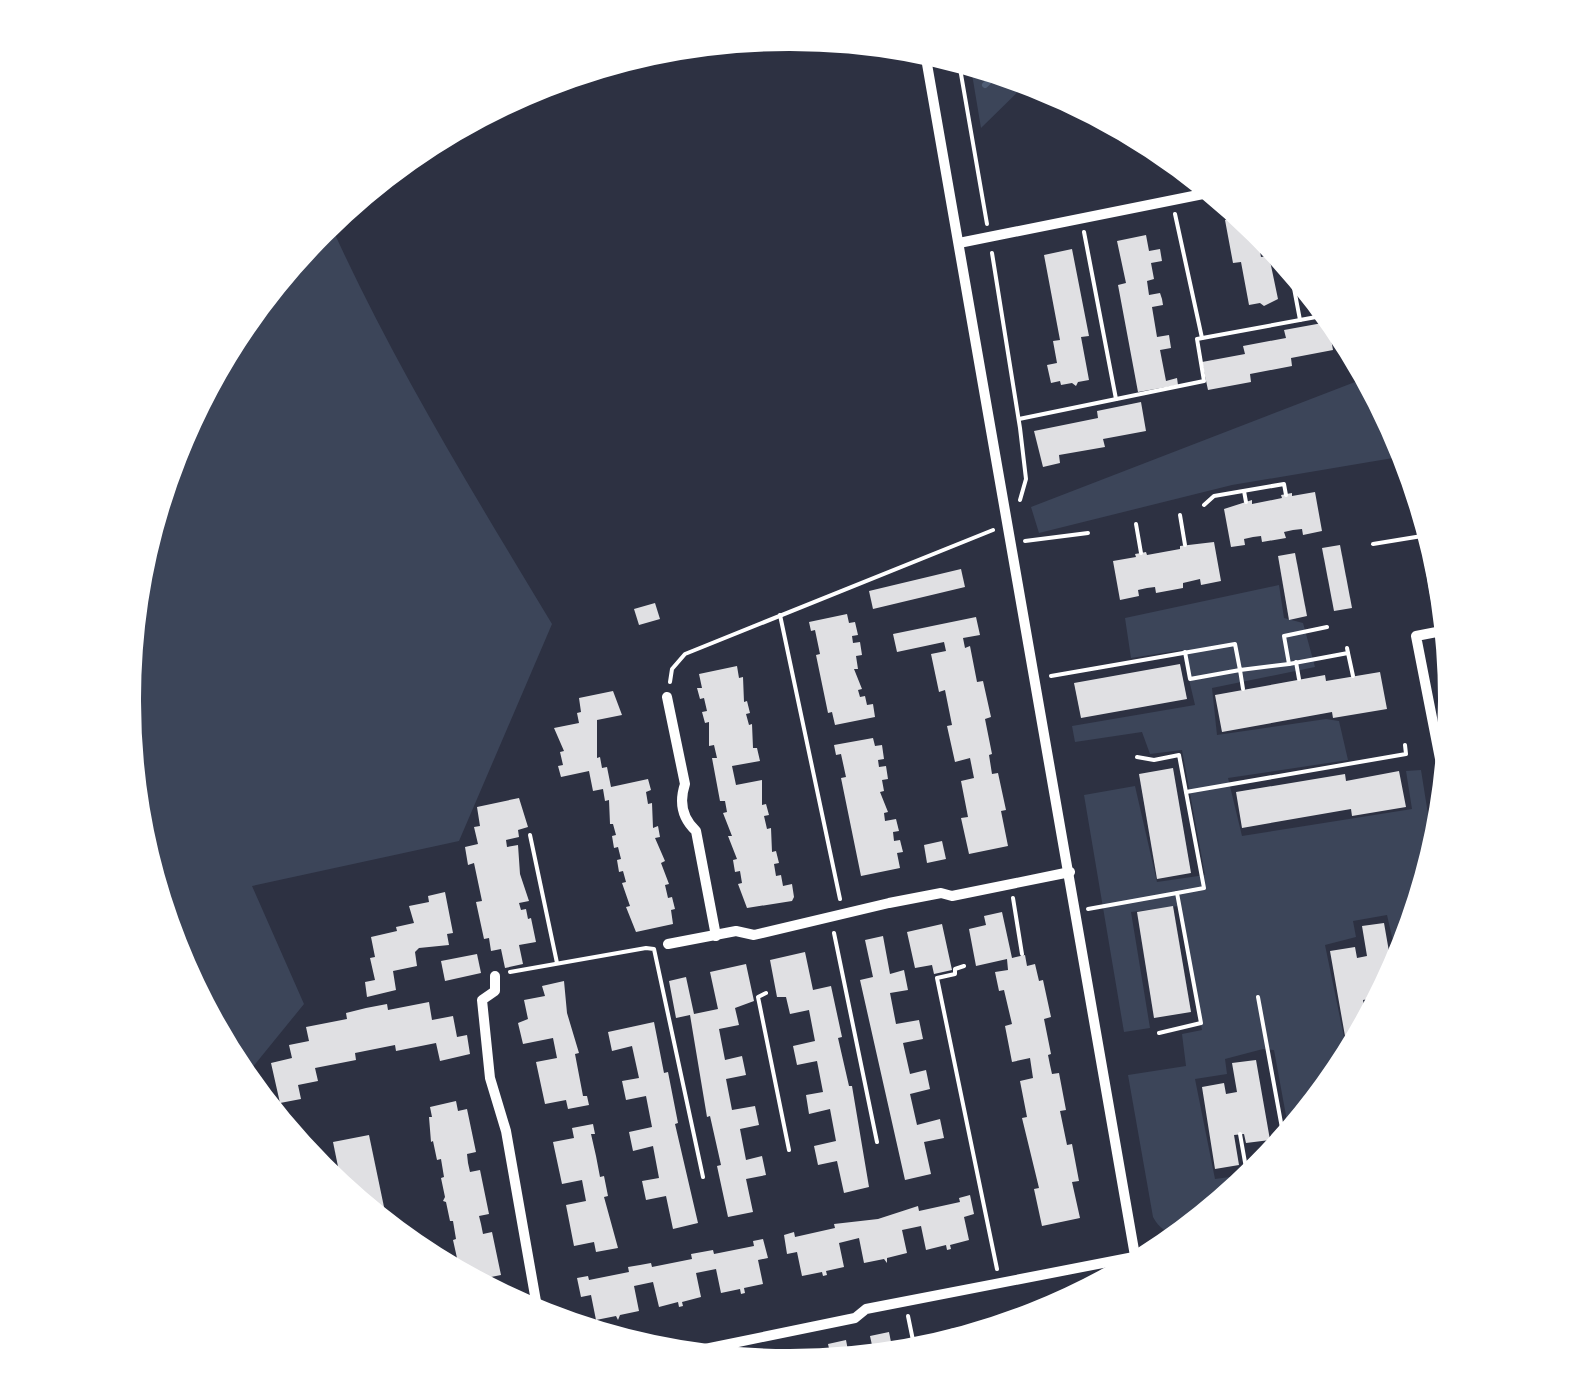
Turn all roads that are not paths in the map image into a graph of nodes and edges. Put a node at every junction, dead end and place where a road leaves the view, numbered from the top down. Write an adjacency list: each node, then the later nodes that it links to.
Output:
1 (926, 60): 3 (street)
2 (1204, 194): 3 (street)
3 (959, 243): 7 (street)
4 (1441, 634): 6 (street)
5 (667, 696): 8 (street)
6 (1441, 763)
7 (1070, 872): 8 (street); 12 (street)
8 (716, 936): 9 (street)
9 (668, 944)
10 (495, 976): 13 (street)
11 (1135, 1256): 14 (street)
12 (1136, 1256)
13 (536, 1304)
14 (704, 1349)

